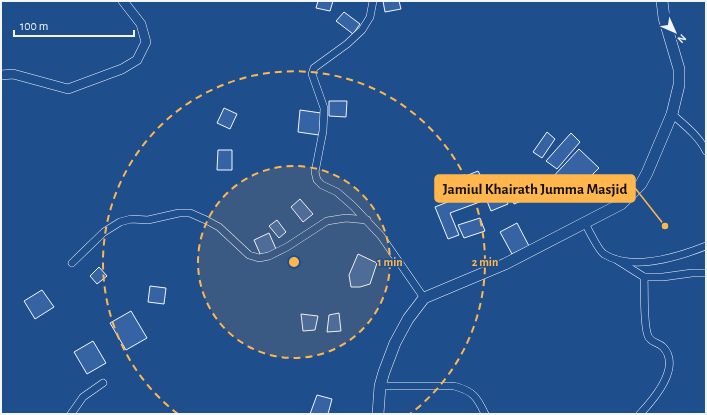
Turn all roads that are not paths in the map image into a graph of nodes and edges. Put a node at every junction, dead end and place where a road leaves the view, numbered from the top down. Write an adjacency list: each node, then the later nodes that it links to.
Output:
1 (123, 1): 4 (street)
2 (373, 1): 7 (street)
3 (662, 1): 5 (main road)
4 (1, 75)
5 (672, 114): 6 (street); 8 (main road)
6 (706, 151)
7 (367, 220): 11 (street); 14 (street)
8 (585, 223): 10 (street); 14 (main road)
9 (706, 246): 10 (street)
10 (617, 260): 13 (street)
11 (72, 264)
12 (706, 273): 13 (street)
13 (644, 278): 20 (street)
14 (424, 298): 16 (main road)
15 (103, 382): 17 (street)
16 (380, 386): 18 (main road); 19 (street)
17 (71, 414)
18 (378, 414)
19 (485, 414)
20 (640, 414)

